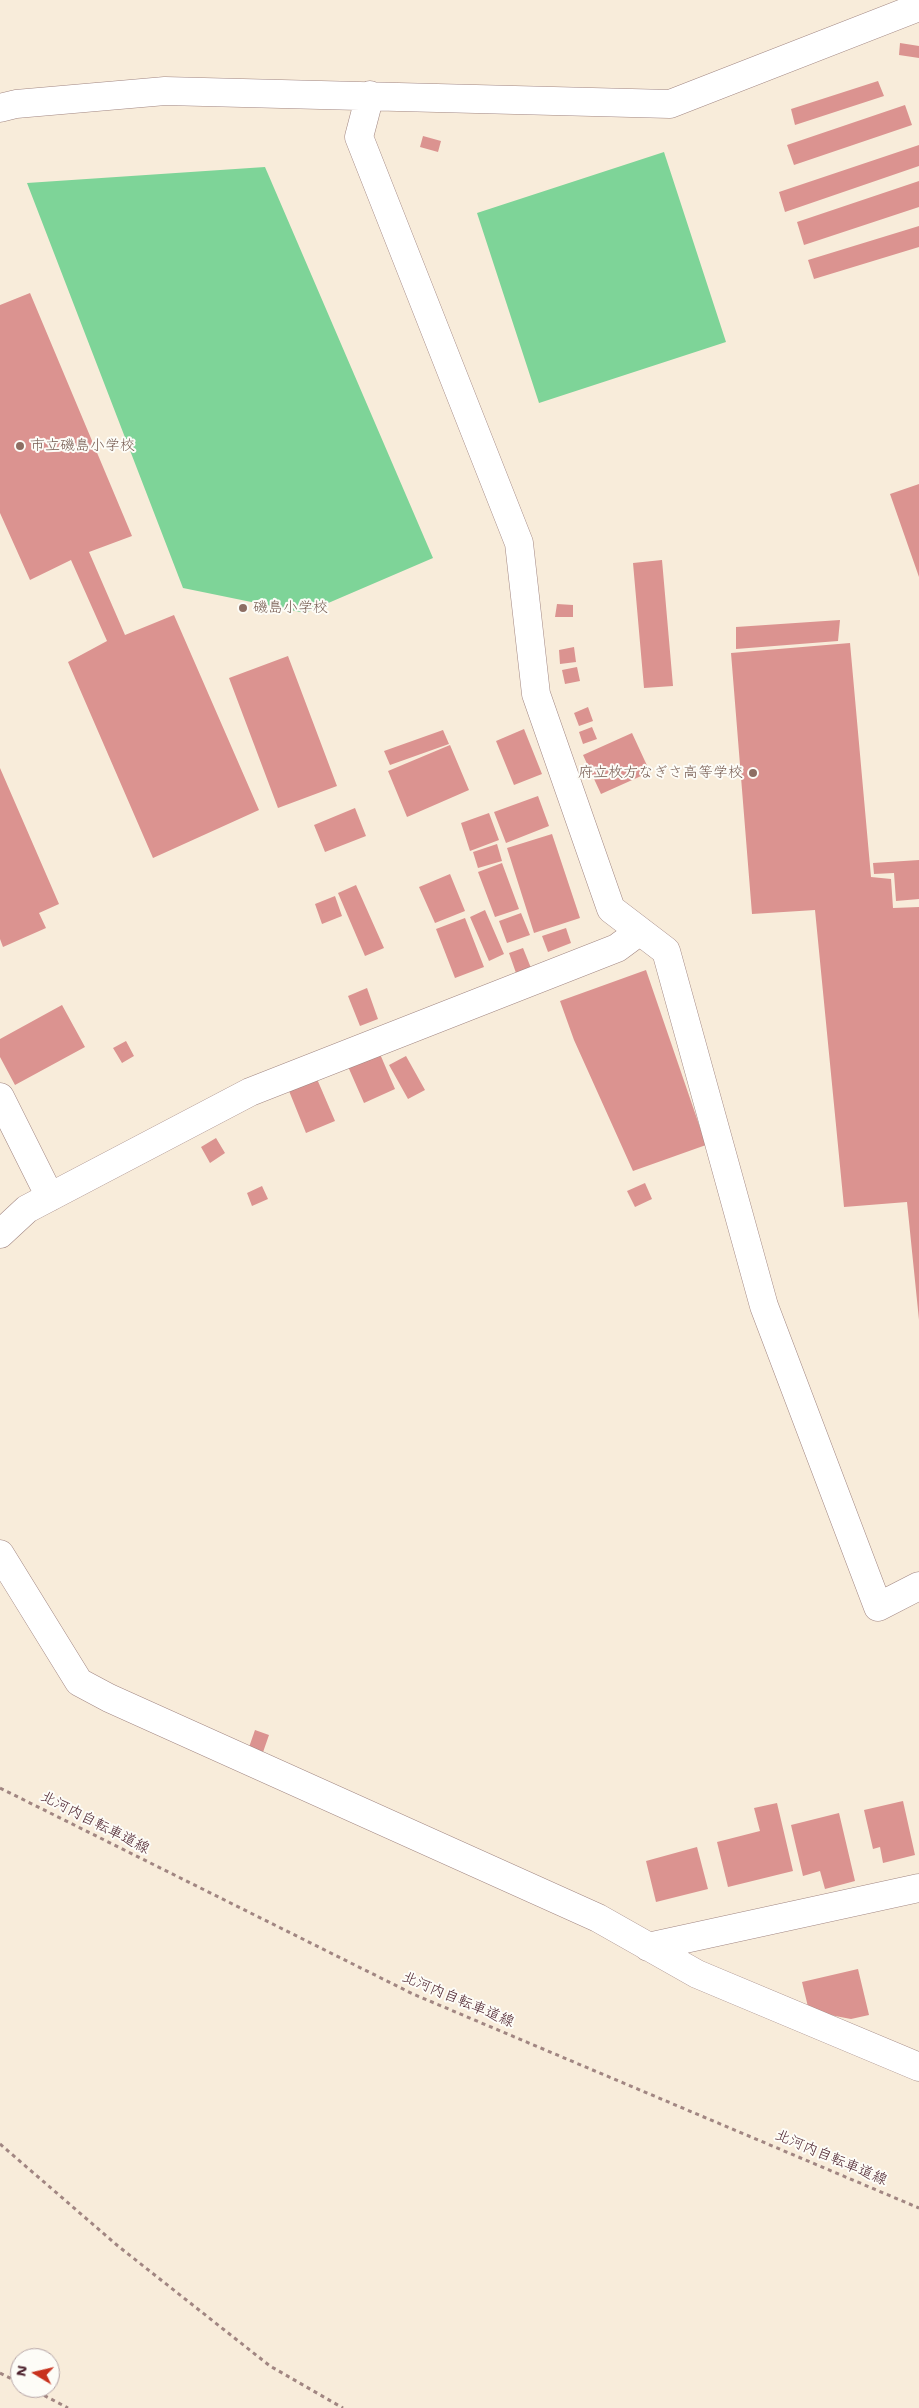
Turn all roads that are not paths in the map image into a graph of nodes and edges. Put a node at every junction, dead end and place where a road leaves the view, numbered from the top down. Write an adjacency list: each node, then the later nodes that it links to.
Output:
1 (919, 7): 2 (street)
2 (370, 95): 3 (street); 4 (street)
3 (0, 108)
4 (640, 931): 6 (street); 9 (street)
5 (0, 1097): 6 (street)
6 (50, 1197): 7 (street)
7 (0, 1234)
8 (0, 1554): 11 (street)
9 (919, 1586)
10 (919, 1888): 11 (street)
11 (648, 1947): 12 (street)
12 (919, 2067)

